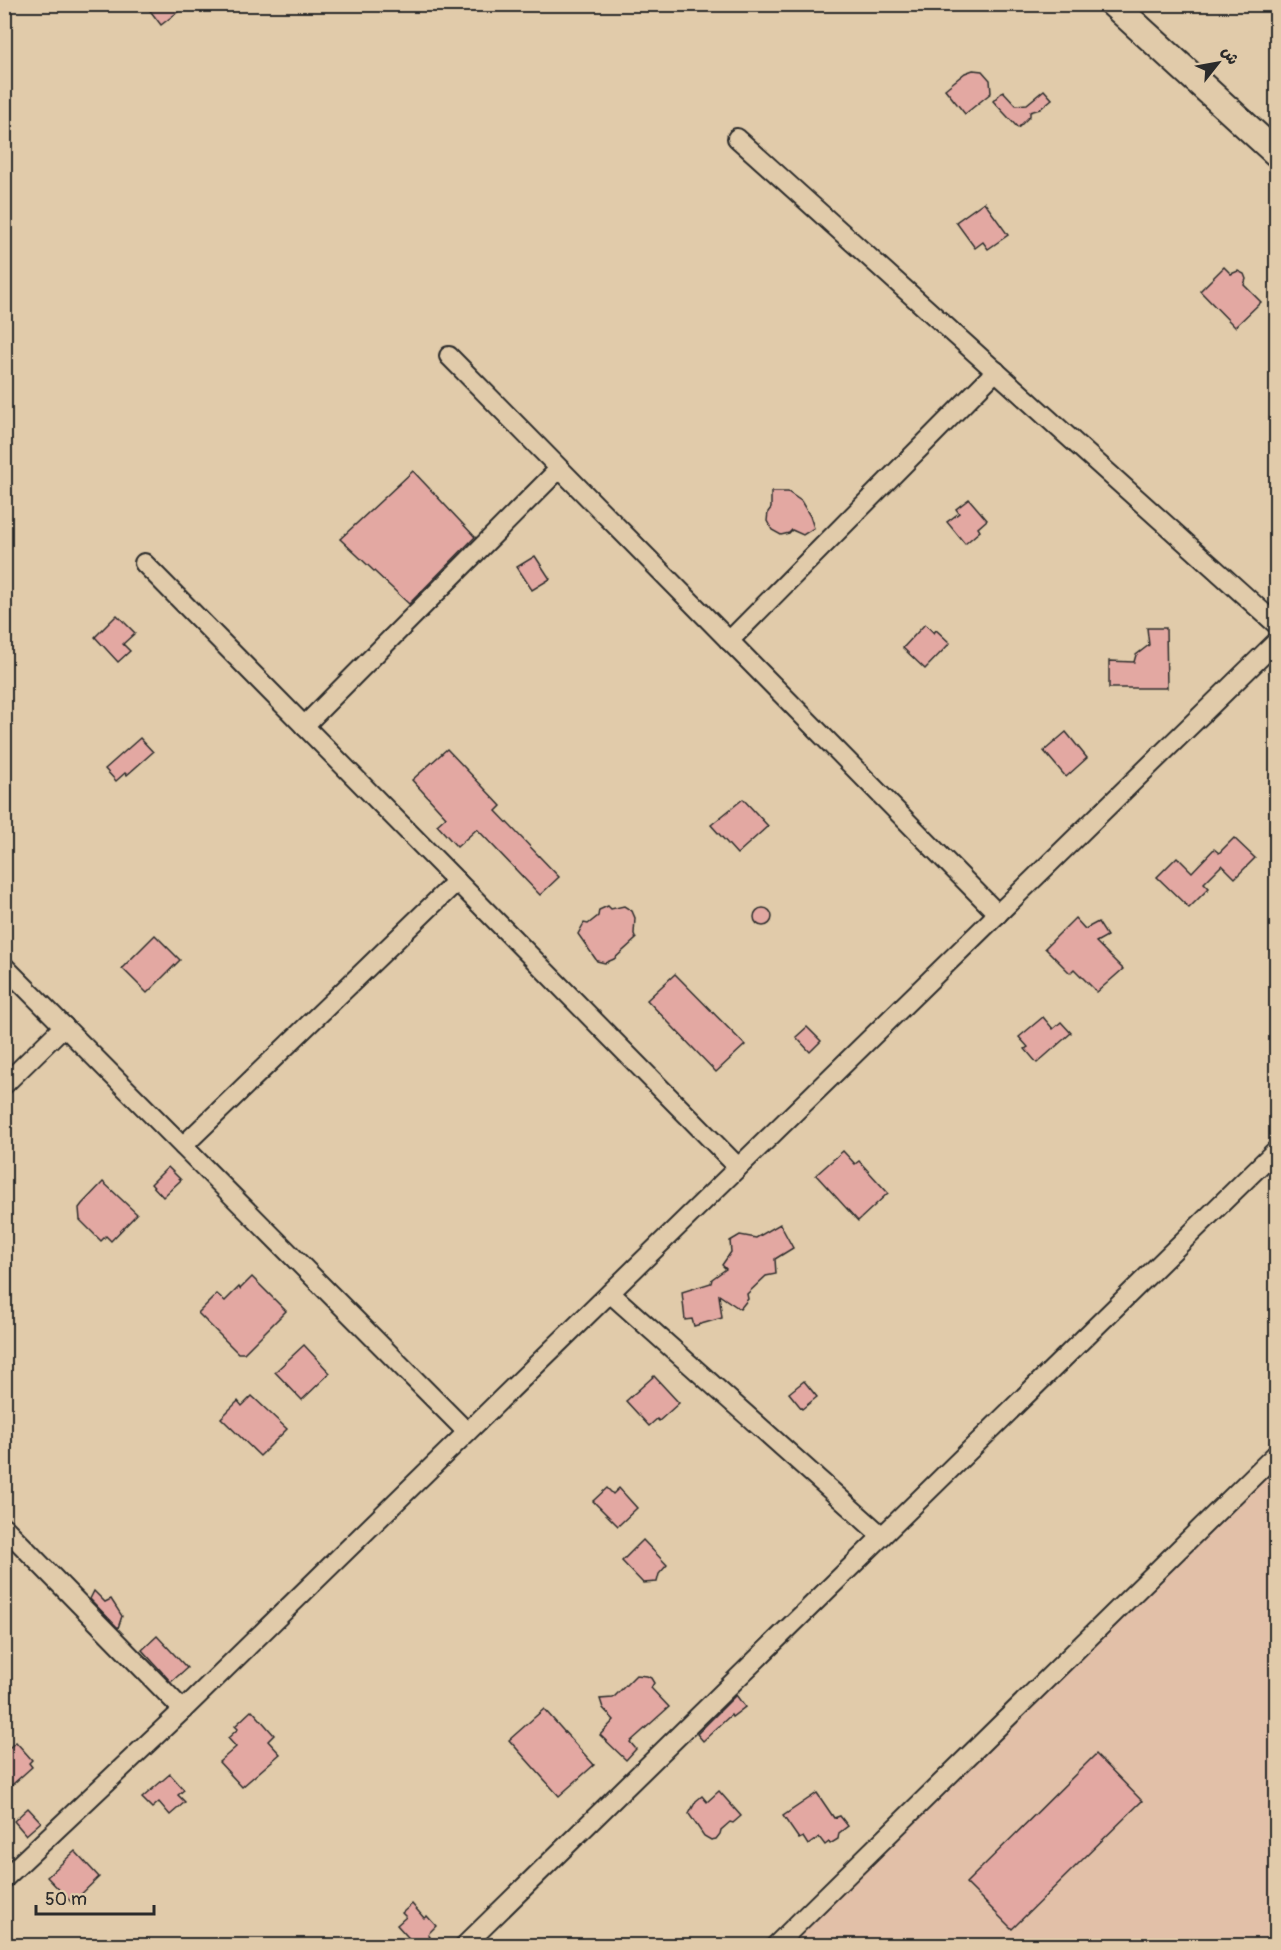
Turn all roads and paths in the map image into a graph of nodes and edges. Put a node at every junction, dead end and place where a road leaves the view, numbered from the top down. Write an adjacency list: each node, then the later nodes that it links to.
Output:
1 (1113, 4): 3 (main road)
2 (737, 138): 5 (street)
3 (1276, 153)
4 (449, 356): 6 (street)
5 (996, 371): 8 (street); 9 (street)
6 (559, 469): 9 (street); 11 (street)
7 (144, 563): 11 (street)
8 (1276, 624)
9 (729, 641): 13 (street)
10 (1276, 642): 13 (street)
11 (304, 726): 12 (street)
12 (457, 881): 17 (street); 19 (street)
13 (998, 914): 19 (street)
14 (4, 966): 15 (street)
15 (64, 1026): 16 (street); 17 (street)
16 (4, 1085)
17 (183, 1146): 21 (street)
18 (1276, 1150): 24 (street)
19 (738, 1167): 20 (street)
20 (610, 1293): 21 (street); 24 (street)
21 (467, 1432): 25 (street)
22 (1276, 1454): 28 (street)
23 (4, 1527): 25 (street)
24 (882, 1536): 27 (street)
25 (183, 1710): 26 (street)
26 (4, 1879)
27 (465, 1946)
28 (775, 1946)

